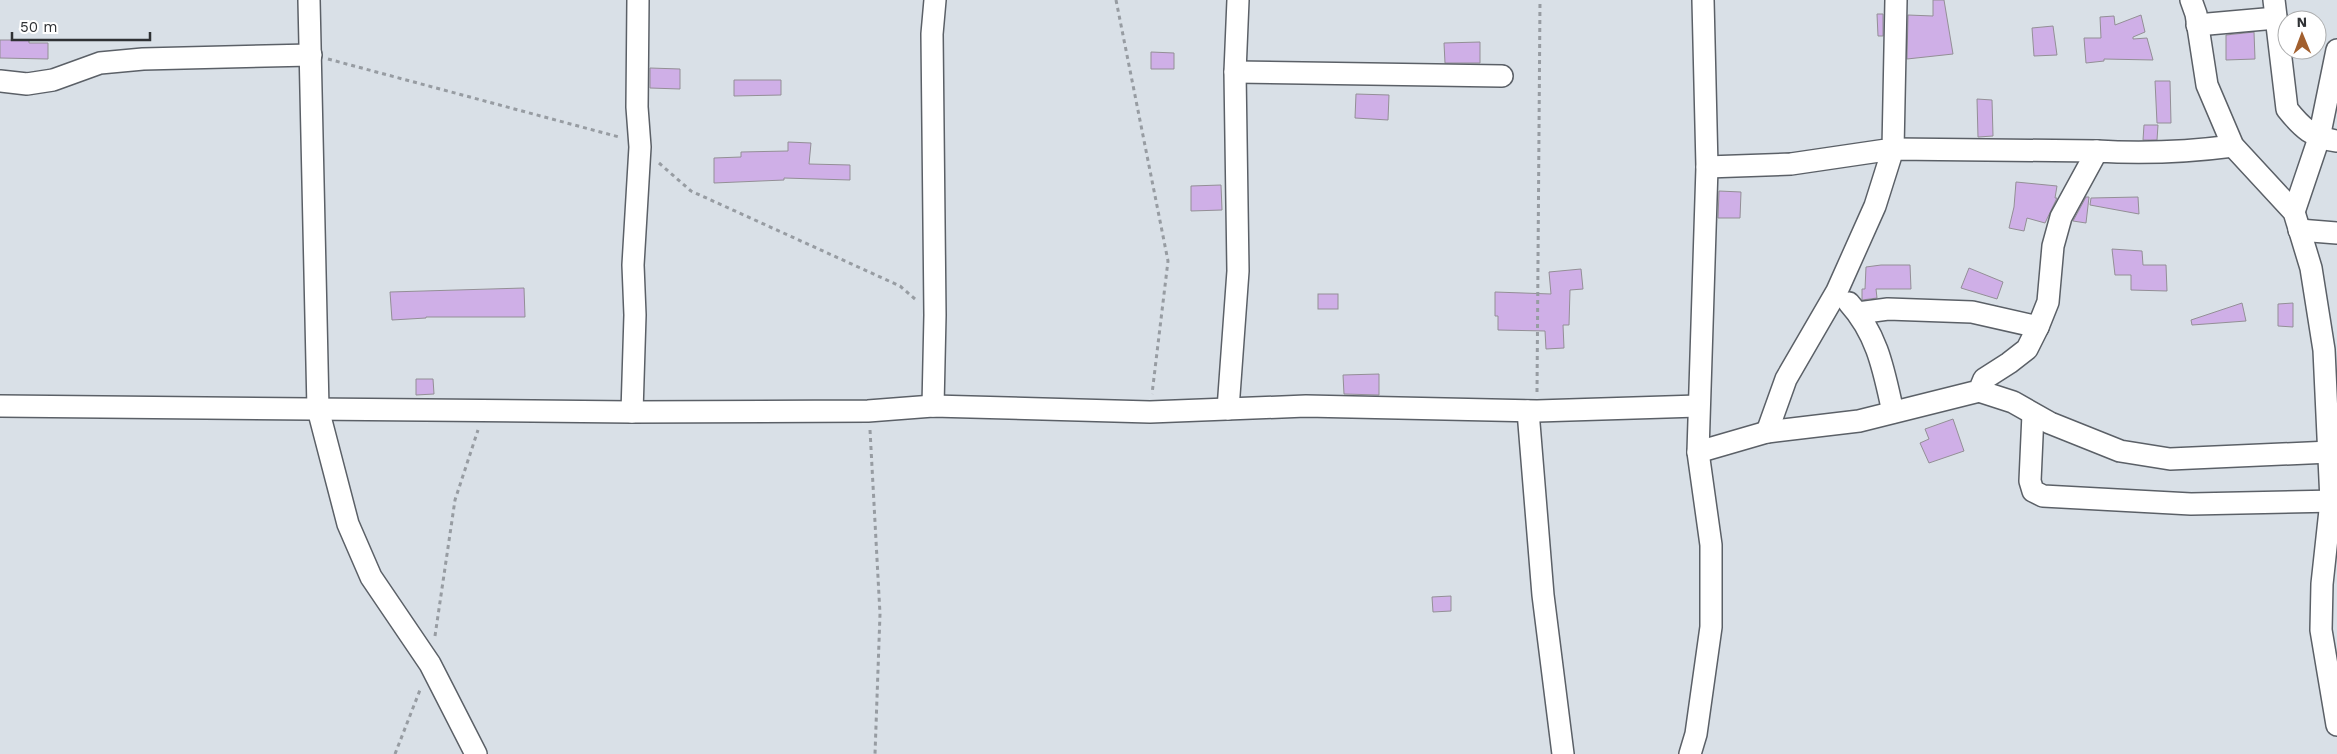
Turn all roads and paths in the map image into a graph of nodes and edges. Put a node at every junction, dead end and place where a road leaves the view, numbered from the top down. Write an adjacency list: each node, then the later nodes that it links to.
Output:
1 (309, 0): 12 (street)
2 (638, 0): 36 (street)
3 (935, 0): 29 (street)
4 (1116, 0): 37 (path)
5 (1238, 0): 14 (street)
6 (1540, 0): 34 (path)
7 (1703, 0): 21 (street)
8 (1896, 0): 19 (street)
9 (2191, 0): 11 (street)
10 (2275, 9): 11 (street); 17 (street)
11 (2197, 25): 18 (street)
12 (311, 55): 16 (street); 31 (street)
13 (2337, 55): 17 (street)
14 (1235, 72): 15 (street); 32 (street)
15 (1502, 76)
16 (0, 80)
17 (2328, 140): 22 (street)
18 (2233, 146): 20 (street); 22 (street)
19 (1892, 149): 20 (street); 21 (street); 24 (street)
20 (2097, 151): 26 (street)
21 (1706, 168): 30 (street)
22 (2296, 221): 23 (street); 42 (street)
23 (2337, 233)
24 (1837, 291): 25 (street); 40 (street)
25 (1858, 313): 26 (street); 38 (street)
26 (2038, 328): 27 (street)
27 (1979, 391): 38 (street); 39 (street)
28 (0, 406): 31 (street)
29 (933, 406): 33 (street); 37 (street)
30 (1698, 406): 34 (street); 41 (street)
31 (318, 409): 35 (street); 44 (street)
32 (1228, 409): 34 (street); 37 (street)
33 (868, 411): 36 (street); 48 (path)
34 (1533, 411): 49 (street)
35 (483, 412): 36 (street); 44 (path)
36 (632, 412)
37 (1150, 412)
38 (1893, 412): 40 (street)
39 (2033, 414): 42 (street); 43 (street)
40 (1767, 432): 41 (street)
41 (1698, 452): 50 (street)
42 (2330, 452): 43 (street)
43 (2334, 501): 45 (street)
44 (430, 664): 46 (path); 47 (street)
45 (2337, 725)
46 (395, 754)
47 (476, 754)
48 (875, 754)
49 (1563, 754)
50 (1690, 754)

